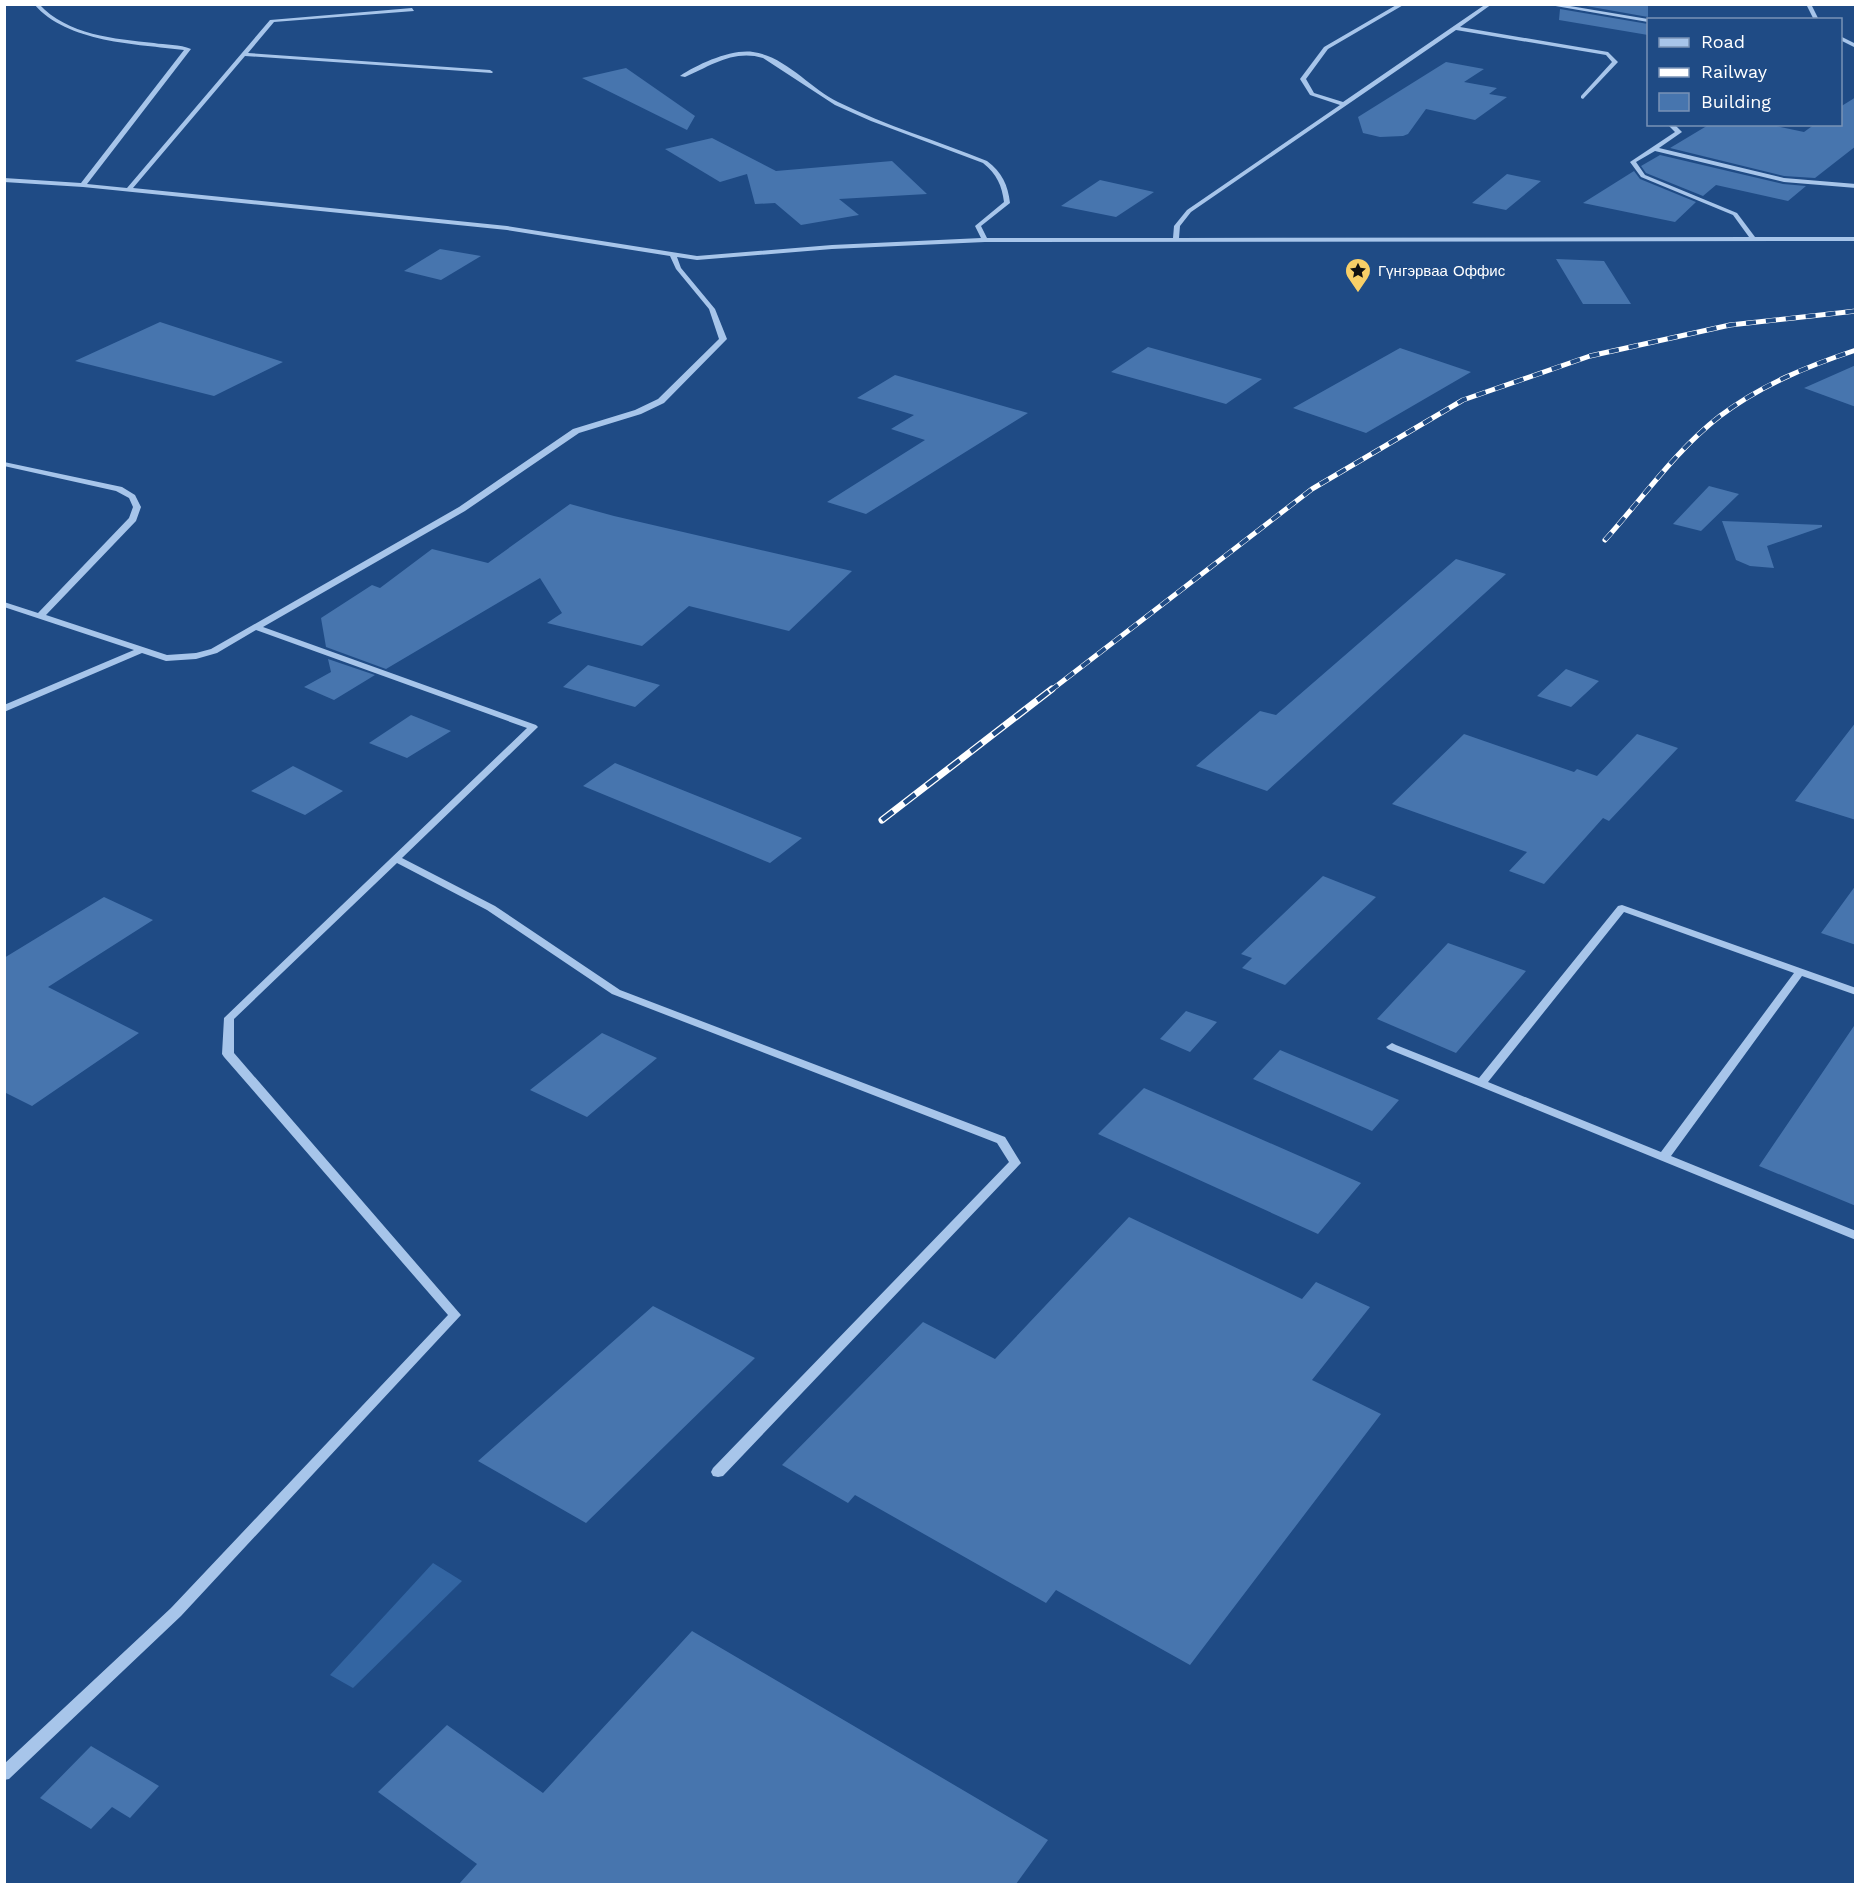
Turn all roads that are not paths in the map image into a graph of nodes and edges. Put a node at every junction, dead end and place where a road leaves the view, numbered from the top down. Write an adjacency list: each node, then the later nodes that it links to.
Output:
1 (36, 4): 20 (street)
2 (1403, 4): 16 (street)
3 (1490, 4): 9 (street)
4 (1546, 4): 8 (street)
5 (1808, 4): 7 (street)
6 (412, 10): 12 (street)
7 (1816, 18)
8 (1647, 21)
9 (1455, 28): 15 (street); 16 (street)
10 (1842, 39): 11 (street)
11 (1856, 46)
12 (243, 54): 13 (street); 22 (street)
13 (490, 72)
14 (683, 76): 25 (street)
15 (1583, 97)
16 (1343, 104): 23 (street)
17 (1672, 126): 18 (street)
18 (1656, 149): 21 (street); 26 (street)
19 (4, 180): 20 (street)
20 (83, 185): 22 (street)
21 (1856, 186)
22 (128, 190): 27 (street)
23 (1176, 239): 25 (street); 26 (street)
24 (1856, 239): 26 (street)
25 (985, 240): 27 (street)
26 (1754, 240)
27 (673, 256): 31 (street)
28 (4, 464): 30 (street)
29 (4, 604): 30 (street)
30 (39, 617): 32 (street)
31 (255, 627): 32 (street); 34 (street)
32 (139, 651): 33 (street)
33 (4, 709)
34 (396, 859): 41 (street); 42 (street)
35 (1800, 972): 36 (street); 38 (street); 39 (street)
36 (1856, 992)
37 (1392, 1047): 38 (street)
38 (1480, 1084): 39 (street)
39 (1663, 1158): 40 (street)
40 (1856, 1236)
41 (718, 1472)
42 (4, 1774)

